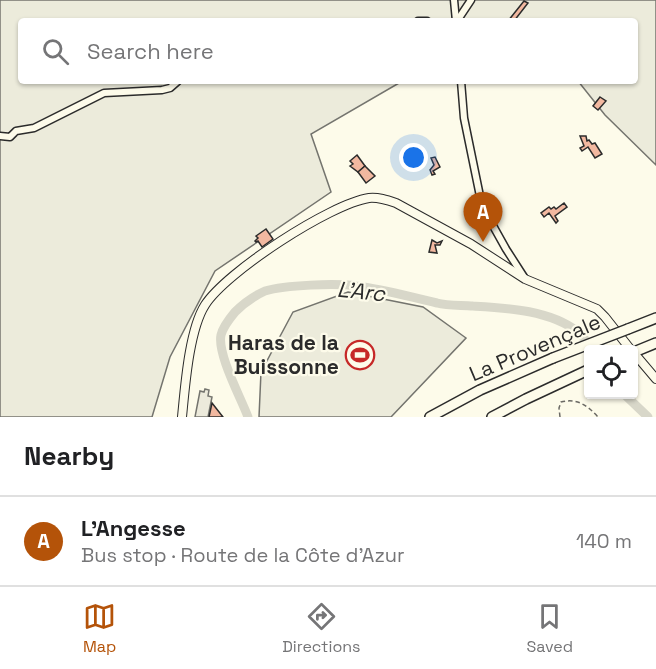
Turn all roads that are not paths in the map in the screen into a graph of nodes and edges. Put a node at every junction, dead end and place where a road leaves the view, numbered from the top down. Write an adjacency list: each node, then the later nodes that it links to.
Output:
1 (454, 0): 3 (street)
2 (471, 0): 4 (street)
3 (456, 18)
4 (458, 18)
5 (175, 84): 7 (street)
6 (461, 84): 8 (street)
7 (0, 136)
8 (525, 279): 10 (main road); 12 (main road)
9 (656, 318): 19 (highway, La Provençale, bridge)
10 (197, 323): 17 (main road); 18 (main road)
11 (656, 343): 13 (highway)
12 (630, 345)
13 (638, 350)
14 (638, 355): 16 (main road)
15 (584, 372): 20 (highway, La Provençale)
16 (656, 380)
17 (182, 417)
18 (187, 417)
19 (430, 417)
20 (492, 417)

